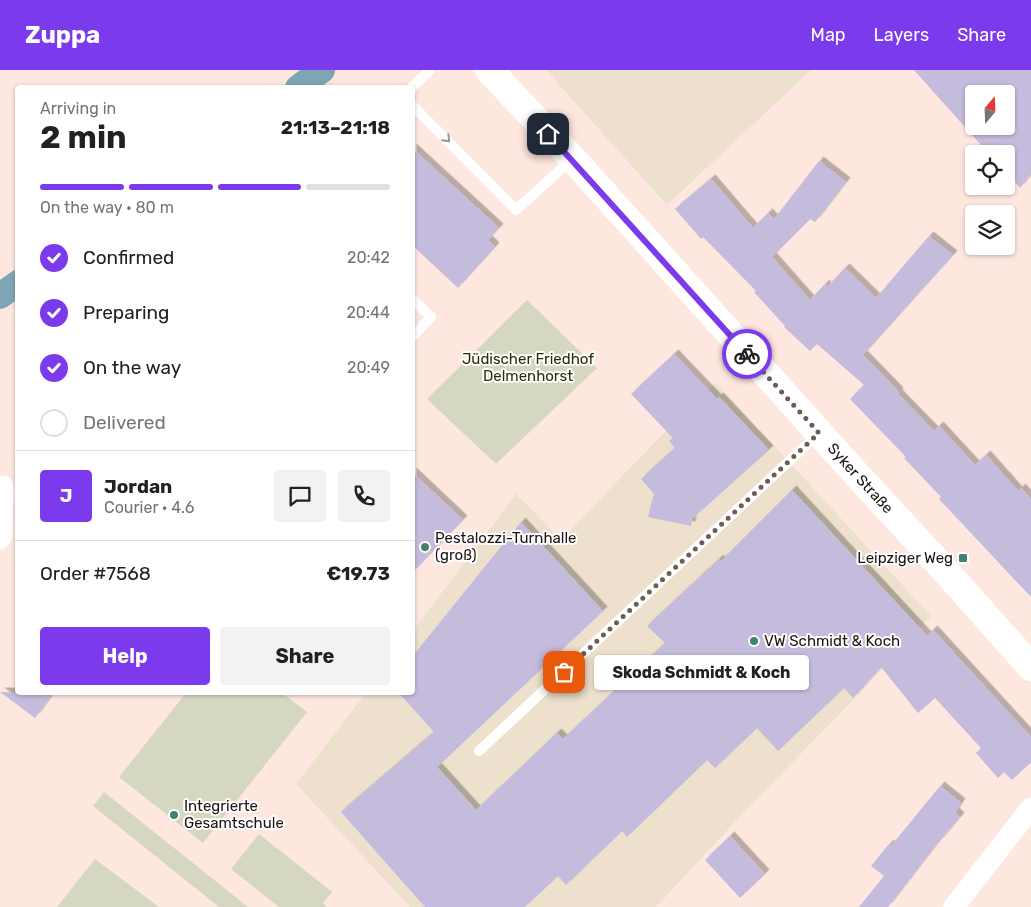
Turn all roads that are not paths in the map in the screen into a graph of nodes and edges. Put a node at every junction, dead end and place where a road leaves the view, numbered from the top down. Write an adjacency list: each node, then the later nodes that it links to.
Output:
1 (430, 70): 3 (lane)
2 (489, 70): 5 (main road, Syker Straße)
3 (414, 85)
4 (415, 107): 5 (lane, one-way to 5)
5 (572, 158): 8 (main road, Syker Straße)
6 (415, 302): 7 (lane)
7 (415, 334)
8 (819, 433): 11 (main road, Syker Straße); 12 (lane)
9 (4, 486): 10 (street)
10 (0, 539)
11 (1031, 667)
12 (479, 751)
13 (1031, 808): 14 (street)
14 (954, 907)

